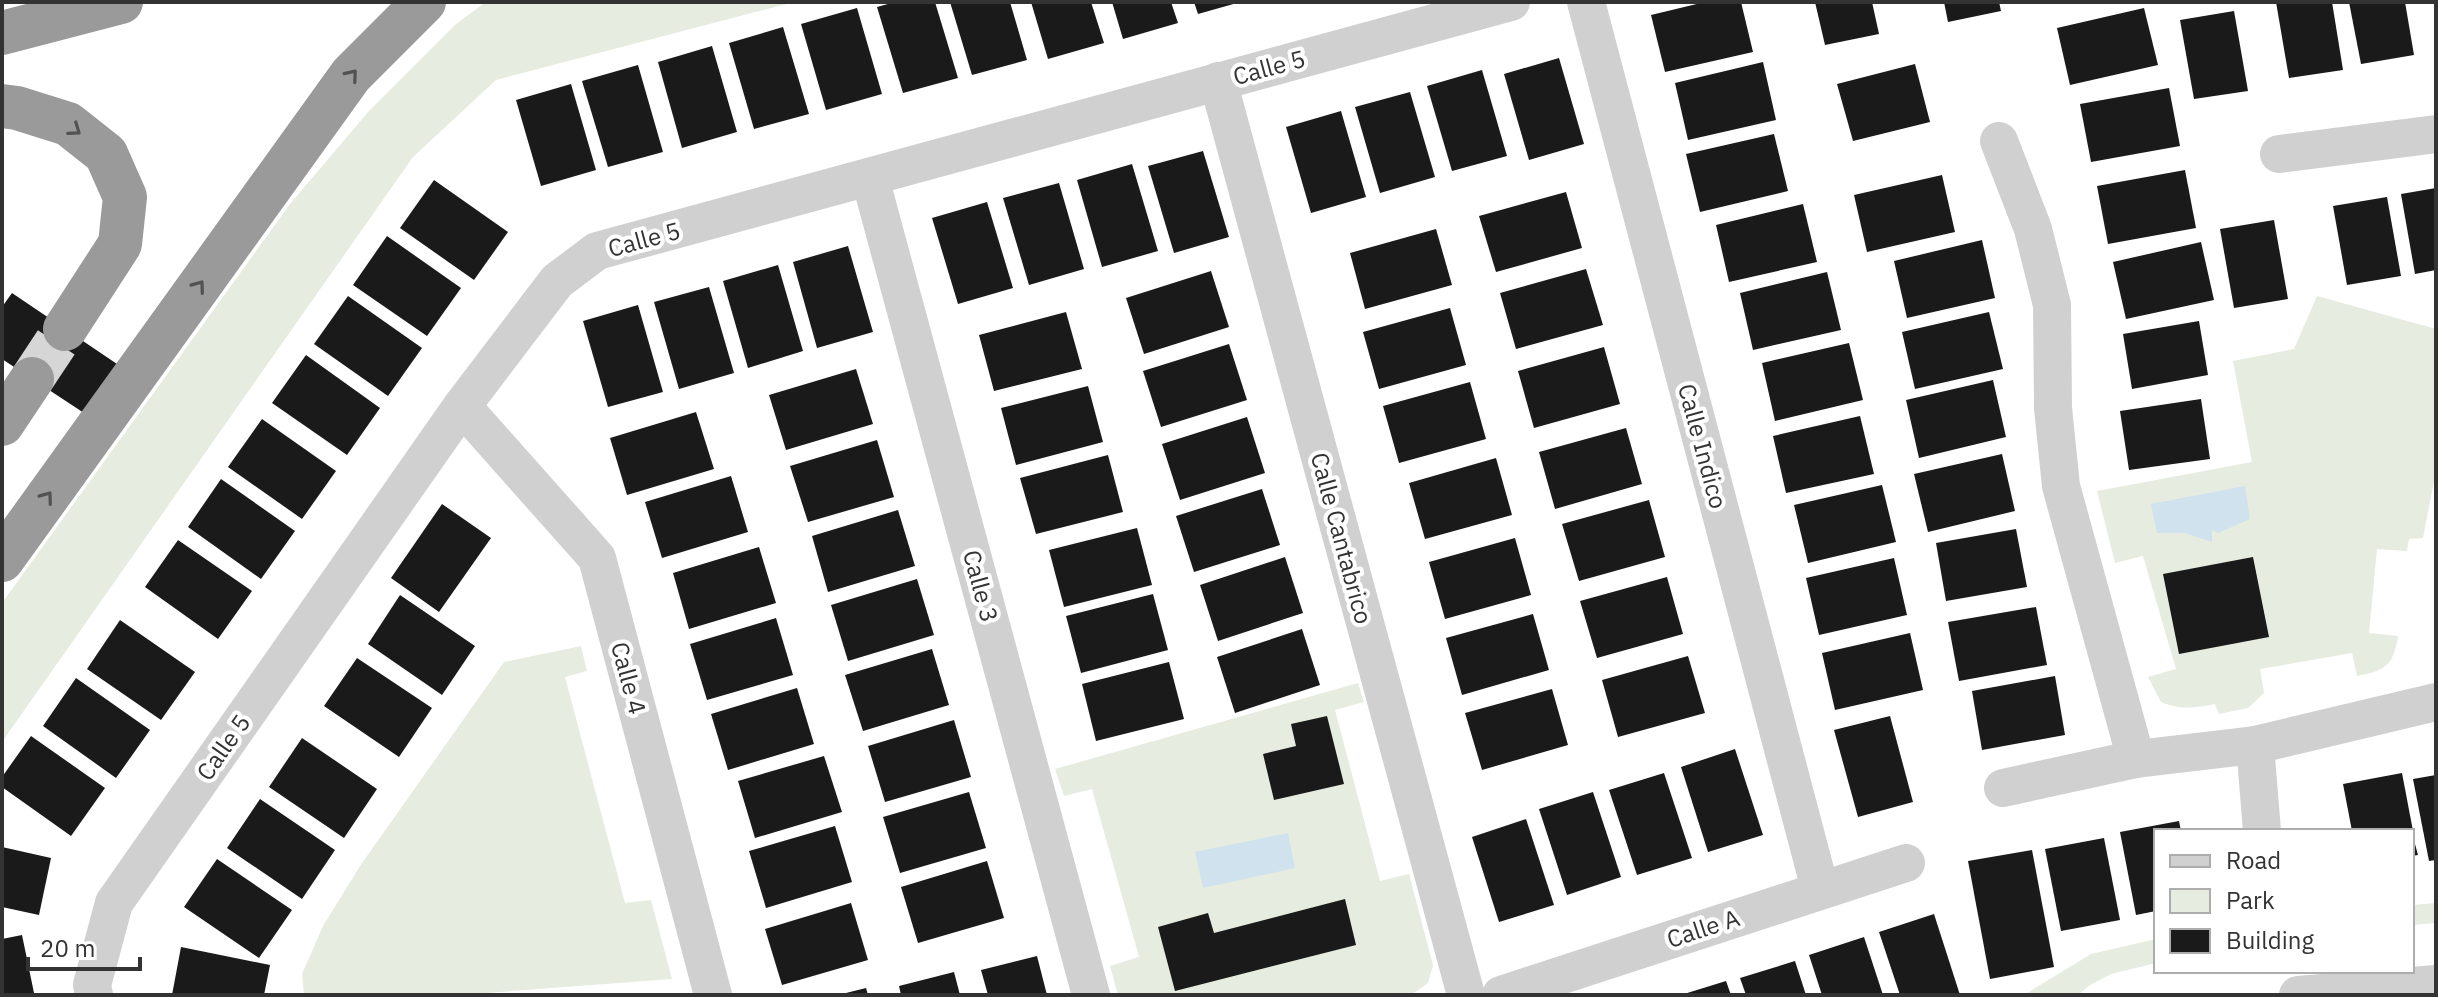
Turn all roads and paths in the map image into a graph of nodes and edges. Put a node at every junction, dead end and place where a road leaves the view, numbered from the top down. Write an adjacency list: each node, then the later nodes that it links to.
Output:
1 (121, 2): 5 (highway)
2 (424, 2): 16 (highway, one-way to 2)
3 (1511, 2): 6 (street, Calle 5)
4 (1586, 2): 23 (street, Calle Indico)
5 (2, 33)
6 (1218, 81): 11 (street, Calle 5); 29 (street, Calle Cantabrico)
7 (2, 106): 12 (highway, one-way to 12)
8 (2436, 134): 10 (street)
9 (1999, 141): 19 (street)
10 (2279, 154)
11 (870, 178): 14 (street, Calle 5); 28 (street, Calle 3)
12 (65, 329)
13 (32, 379): 15 (highway)
14 (462, 406): 26 (street, Calle 5); 27 (street, Calle 4)
15 (2, 424)
16 (2, 560)
17 (2436, 702): 18 (street)
18 (2255, 745): 19 (street); 21 (street)
19 (2136, 759): 20 (street)
20 (2003, 788)
21 (2262, 829)
22 (1906, 863): 23 (street, Calle A)
23 (1820, 889): 30 (street, Calle A)
24 (2297, 973): 31 (street)
25 (2436, 984): 31 (street)
26 (93, 990)
27 (713, 995)
28 (1091, 995)
29 (1466, 995)
30 (1501, 995)
31 (2302, 995)

